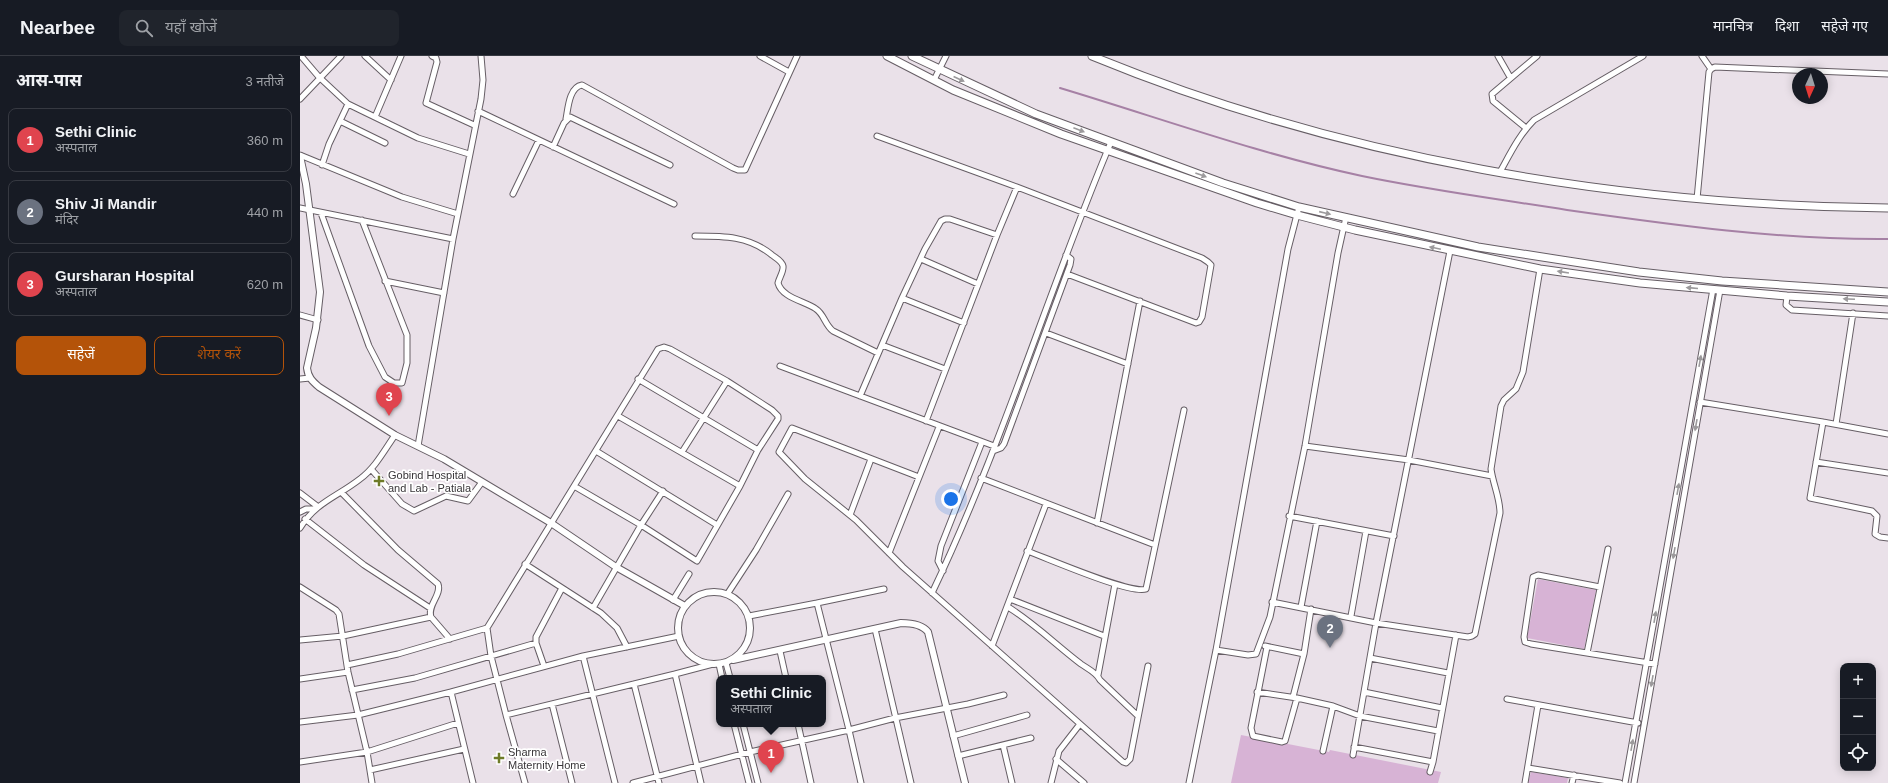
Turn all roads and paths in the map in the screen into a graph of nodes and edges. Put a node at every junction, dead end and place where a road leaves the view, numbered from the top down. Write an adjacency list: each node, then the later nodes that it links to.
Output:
1 (301, 56): 22 (street)
2 (341, 56): 22 (street)
3 (365, 56): 24 (street)
4 (401, 56): 24 (street)
5 (432, 56): 32 (street)
6 (481, 56): 28 (street)
7 (760, 56): 20 (street)
8 (797, 56): 20 (street)
9 (887, 56): 25 (main road)
10 (912, 56): 18 (main road)
11 (946, 56): 18 (street)
12 (1092, 56): 44 (main road)
13 (1498, 56): 23 (street)
14 (1538, 56): 23 (street)
15 (1643, 56): 17 (street)
16 (1702, 56): 19 (street)
17 (1633, 58): 33 (street)
18 (940, 69): 25 (street); 36 (main road, one-way to 36)
19 (1711, 69): 21 (street); 47 (street)
20 (789, 72): 30 (street)
21 (1888, 74)
22 (319, 77): 26 (street); 27 (street)
23 (1510, 77): 33 (street)
24 (391, 80): 29 (street)
25 (934, 80): 39 (main road)
26 (300, 99)
27 (348, 104): 29 (street); 31 (street)
28 (478, 111): 32 (street); 35 (street)
29 (375, 117): 40 (street)
30 (566, 120): 38 (street); 43 (street)
31 (340, 121): 37 (street); 42 (street)
32 (474, 125): 40 (street)
33 (1526, 128): 44 (street)
34 (877, 136): 45 (street)
35 (539, 140): 38 (street); 46 (street)
36 (1111, 142): 39 (street); 49 (main road, one-way to 49)
37 (386, 143)
38 (554, 147): 48 (street)
39 (1108, 151): 53 (street); 56 (main road)
40 (469, 154): 55 (street)
41 (300, 155): 42 (street); 52 (street)
42 (322, 165): 55 (street)
43 (670, 165)
44 (1500, 172): 47 (main road)
45 (1017, 187): 53 (street); 60 (street)
46 (513, 194)
47 (1697, 199): 51 (main road)
48 (674, 204)
49 (1299, 207): 56 (street); 57 (main road, one-way to 57)
50 (300, 208): 52 (street)
51 (1888, 208)
52 (309, 210): 54 (street); 80 (street)
53 (1083, 212): 64 (street); 75 (street)
54 (321, 213): 58 (street); 68 (street)
55 (458, 214): 62 (street)
56 (1297, 215): 59 (main road); 183 (street)
57 (1346, 217): 59 (street); 72 (main road)
58 (362, 220): 62 (street); 68 (street)
59 (1343, 227): 63 (main road, one-way to 59); 105 (street)
60 (996, 235): 65 (street); 69 (street)
61 (695, 236): 84 (street)
62 (453, 239): 71 (street)
63 (1450, 251): 66 (main road); 111 (street)
64 (1066, 255): 67 (street); 106 (street)
65 (920, 259): 69 (street); 74 (street)
66 (1540, 269): 70 (main road, one-way to 66); 116 (street)
67 (1067, 274): 75 (street); 82 (street)
68 (385, 281): 71 (street)
69 (978, 284): 81 (street)
70 (1717, 290): 73 (main road); 93 (street); 192 (street, one-way to 70)
71 (444, 292): 104 (street)
72 (1888, 292)
73 (1787, 296): 76 (main road, one-way to 73); 77 (street)
74 (902, 298): 81 (street); 83 (street)
75 (1140, 302): 85 (street)
76 (1888, 302)
77 (1853, 313): 79 (street); 99 (street)
78 (300, 315): 80 (street)
79 (1888, 316)
80 (318, 320): 88 (street)
81 (964, 322): 87 (street)
82 (1046, 333): 85 (street); 106 (street)
83 (882, 345): 84 (street); 87 (street)
84 (878, 353): 92 (street)
85 (1128, 364): 132 (street)
86 (780, 366): 92 (street)
87 (945, 369): 97 (street)
88 (310, 378): 89 (street); 102 (street)
89 (300, 379)
90 (638, 379): 91 (street); 95 (street); 96 (street)
91 (727, 381): 96 (street); 107 (street)
92 (860, 396): 97 (street)
93 (1700, 402): 98 (street); 194 (street, one-way to 194)
94 (1184, 410): 140 (street)
95 (618, 416): 108 (street); 109 (street)
96 (705, 417): 107 (street); 109 (street)
97 (926, 421): 100 (street)
98 (1823, 422): 99 (street); 112 (street)
99 (1836, 424): 101 (street)
100 (939, 427): 103 (street); 115 (street)
101 (1888, 434)
102 (395, 435): 104 (street); 113 (street)
103 (982, 442): 106 (street); 146 (street)
104 (418, 446): 118 (street)
105 (1304, 446): 111 (street); 129 (street)
106 (993, 449): 117 (street)
107 (758, 450): 120 (street)
108 (596, 451): 119 (street); 121 (street)
109 (682, 452): 120 (street)
110 (871, 459): 115 (street); 128 (street); 128 (street)
111 (1409, 460): 116 (street); 138 (street)
112 (1816, 462): 114 (street); 139 (street)
113 (371, 469): 118 (street); 122 (street)
114 (1888, 473)
115 (919, 476): 143 (street)
116 (1492, 476): 171 (street)
117 (982, 478): 125 (street); 146 (street)
118 (482, 482): 133 (street)
119 (574, 486): 133 (street); 134 (street)
120 (740, 486): 135 (street)
121 (663, 491): 134 (street); 135 (street)
122 (341, 492): 126 (street); 162 (street)
123 (300, 493): 126 (street)
124 (788, 494): 154 (street)
125 (1046, 504): 132 (street); 142 (street)
126 (316, 508): 127 (street); 130 (street)
127 (300, 512)
128 (850, 514): 143 (street)
129 (1289, 516): 131 (street); 157 (street)
130 (306, 519): 136 (street); 162 (street)
131 (1317, 521): 137 (street); 161 (street)
132 (1097, 523): 140 (street)
133 (551, 524): 144 (street); 145 (street)
134 (641, 525): 135 (street); 145 (street)
135 (717, 525)
136 (300, 528)
137 (1366, 531): 138 (street); 166 (street)
138 (1394, 536): 168 (street)
139 (1888, 538)
140 (1155, 545): 148 (street)
141 (1608, 549): 150 (street)
142 (1027, 551): 148 (street); 155 (street)
143 (889, 553): 153 (street)
144 (525, 564): 151 (street); 169 (street)
145 (616, 567): 156 (street); 163 (street)
146 (943, 571): 153 (street)
147 (689, 574): 156 (street)
148 (1115, 584): 174 (street)
149 (300, 587): 172 (street)
150 (1600, 587): 185 (street); 185 (street)
151 (562, 588): 163 (street); 178 (street)
152 (884, 589): 158 (street)
153 (932, 593): 180 (street)
154 (728, 594): 159 (street); 165 (street)
155 (1010, 599): 160 (street); 174 (street)
156 (673, 600): 159 (street)
157 (1272, 602): 161 (street); 179 (street)
158 (817, 603): 165 (street); 177 (street)
159 (685, 606): 173 (street)
160 (1008, 607): 180 (street); 204 (street)
161 (1301, 607): 164 (street)
162 (430, 608): 167 (street)
163 (593, 608): 181 (street)
164 (1311, 609): 166 (street); 186 (street)
165 (749, 616): 190 (street)
166 (1351, 616): 168 (street)
167 (431, 617): 172 (street); 175 (street)
168 (1376, 622): 171 (street); 189 (street)
169 (487, 628): 175 (street); 187 (street)
170 (876, 629): 177 (street); 219 (street); 226 (street)
171 (1456, 635): 199 (street)
172 (343, 636): 176 (street); 195 (street)
173 (679, 636): 181 (street); 193 (street)
174 (1104, 636): 204 (street)
175 (450, 639): 195 (street)
176 (300, 640)
177 (826, 640): 184 (street); 235 (street)
178 (536, 643): 187 (street); 196 (street)
179 (1260, 645): 182 (street); 183 (street)
180 (992, 646): 230 (street)
181 (627, 647): 188 (street)
182 (1267, 647): 186 (street); 210 (street)
183 (1216, 650): 274 (street)
184 (780, 651): 190 (street); 203 (street)
185 (1587, 653): 192 (street)
186 (1304, 654): 214 (street)
187 (491, 656): 205 (street); 208 (street)
188 (583, 656): 196 (street); 212 (street)
189 (1370, 658): 199 (street); 211 (street)
190 (733, 660): 191 (street)
191 (726, 663): 193 (street); 202 (street)
192 (1647, 663): 194 (street); 229 (street)
193 (716, 664): 200 (street); 201 (street)
194 (1655, 664): 231 (street, one-way to 231)
195 (347, 665): 198 (street)
196 (544, 666): 205 (street)
197 (1148, 666): 224 (street)
198 (348, 672): 206 (street); 208 (street)
199 (1448, 673): 220 (street)
200 (675, 674): 207 (street); 252 (street)
201 (721, 675)
202 (729, 675)
203 (785, 675)
204 (1098, 675): 224 (street)
205 (497, 678): 209 (street); 222 (street)
206 (300, 679)
207 (634, 684): 212 (street); 257 (street)
208 (352, 690): 221 (street)
209 (450, 692): 221 (street); 228 (street)
210 (1257, 692): 214 (street); 214 (street)
211 (1364, 692): 220 (street); 225 (street)
212 (593, 694): 216 (street); 262 (street)
213 (1004, 695): 219 (street)
214 (1295, 698): 218 (street)
215 (1507, 699): 217 (street)
216 (552, 704): 222 (street); 261 (street)
217 (1538, 705): 229 (street); 253 (street)
218 (1333, 706): 225 (street); 243 (street)
219 (946, 708): 226 (street); 237 (street)
220 (1442, 708): 236 (street)
221 (358, 715): 227 (street); 244 (street)
222 (506, 715): 260 (street)
223 (1027, 715): 237 (street)
224 (1138, 716): 230 (street)
225 (1360, 716): 236 (street); 241 (street)
226 (895, 718): 235 (street); 269 (street)
227 (300, 722)
228 (458, 723): 242 (street); 244 (street)
229 (1636, 723): 231 (street); 278 (street, one-way to 229)
230 (1080, 724): 249 (street)
231 (1644, 724): 279 (street)
232 (735, 727): 246 (street)
233 (744, 727): 245 (street)
234 (799, 727): 239 (street)
235 (849, 730): 239 (street); 268 (street)
236 (1438, 731): 251 (street)
237 (953, 736): 248 (street)
238 (1031, 738): 240 (street)
239 (802, 740): 245 (street); 267 (street)
240 (1003, 745): 248 (street); 271 (street)
241 (1354, 747): 247 (street); 251 (street)
242 (464, 748): 254 (street); 259 (street)
243 (1323, 751)
244 (367, 752): 250 (street); 254 (street)
245 (750, 752): 246 (street); 266 (street)
246 (742, 754): 252 (street); 265 (street)
247 (1353, 755)
248 (958, 756): 270 (street)
249 (1056, 759): 272 (street); 273 (street)
250 (300, 762)
251 (1432, 762): 255 (street)
252 (697, 766): 257 (street); 264 (street)
253 (1528, 768): 256 (street); 275 (street)
254 (370, 770): 258 (street)
255 (1430, 772)
256 (1574, 775): 276 (street); 277 (street)
257 (658, 780): 263 (street)
258 (372, 783)
259 (472, 783)
260 (525, 783)
261 (572, 783)
262 (615, 783)
263 (633, 783)
264 (701, 783)
265 (749, 783)
266 (758, 783)
267 (811, 783)
268 (861, 783)
269 (911, 783)
270 (965, 783)
271 (1012, 783)
272 (1051, 783)
273 (1084, 783)
274 (1189, 783)
275 (1525, 783)
276 (1572, 783)
277 (1620, 783)
278 (1625, 783)
279 (1634, 783)

